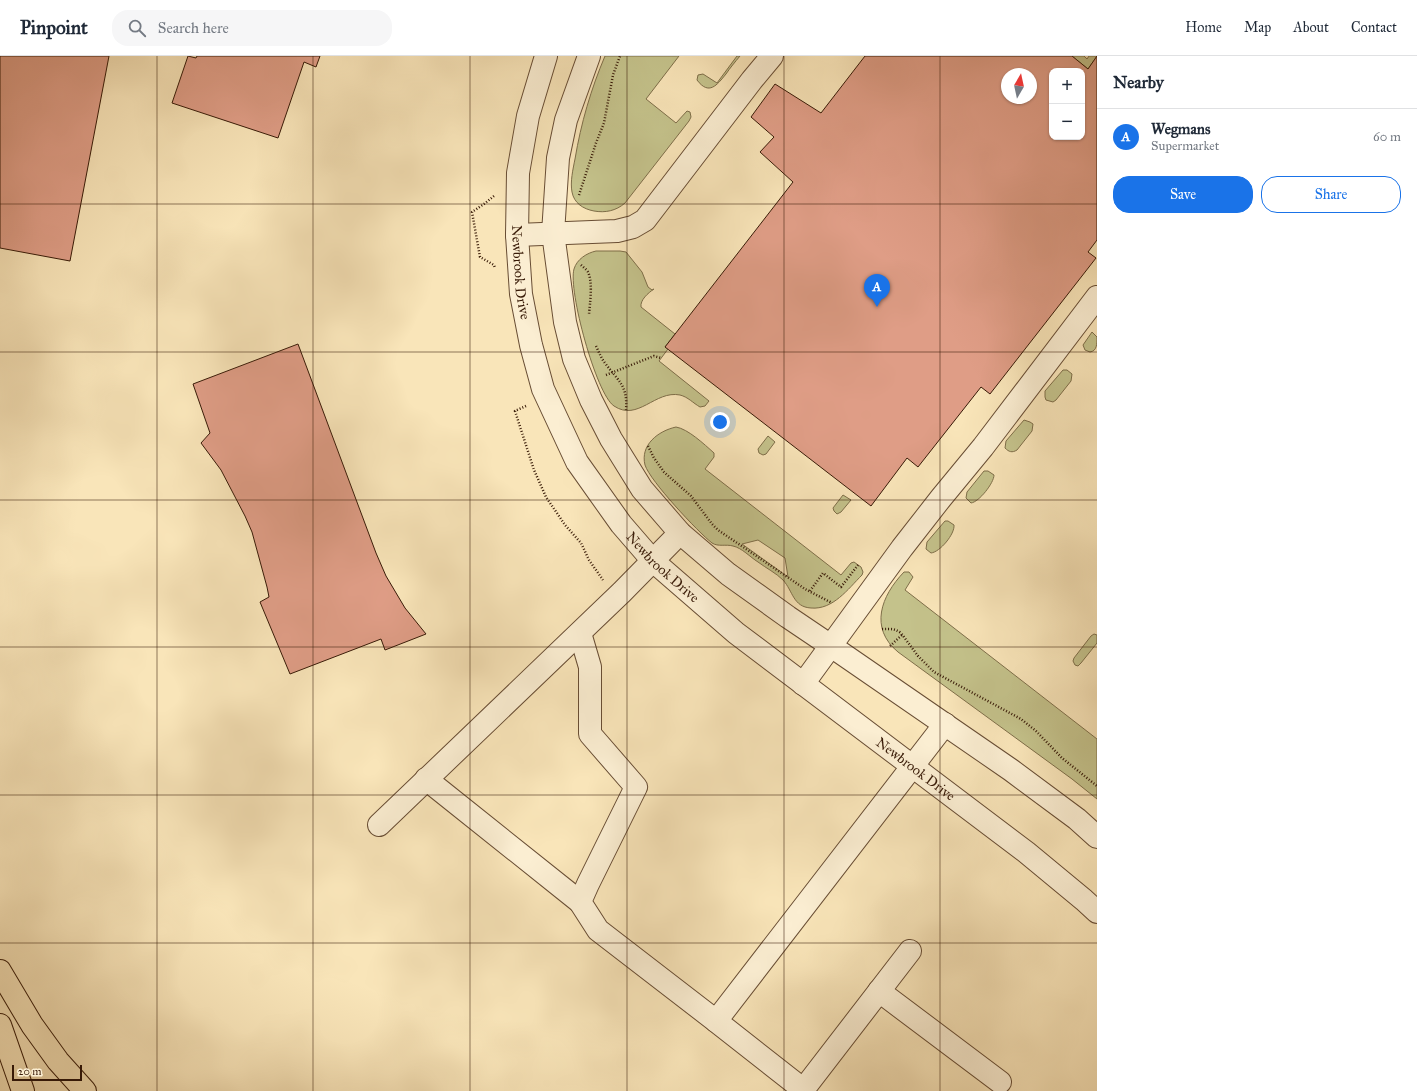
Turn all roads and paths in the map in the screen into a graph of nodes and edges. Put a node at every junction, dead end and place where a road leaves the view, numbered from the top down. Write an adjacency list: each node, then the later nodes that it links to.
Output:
1 (546, 56): 7 (street, Newbrook Drive)
2 (589, 56): 6 (street)
3 (620, 56): 5 (path)
4 (772, 56): 6 (street)
5 (580, 194)
6 (553, 233): 7 (street); 17 (street)
7 (517, 235): 18 (street, Newbrook Drive)
8 (577, 262): 10 (path)
9 (1097, 297): 25 (street)
10 (589, 319)
11 (596, 345): 13 (path)
12 (661, 358): 13 (path)
13 (613, 372): 14 (path); 15 (path)
14 (603, 376)
15 (626, 410)
16 (648, 446): 20 (path)
17 (680, 533): 18 (street); 25 (street)
18 (653, 561): 23 (street); 27 (street, Newbrook Drive)
19 (858, 565): 20 (path)
20 (810, 591): 21 (path)
21 (832, 603)
22 (882, 630): 24 (path)
23 (580, 633): 30 (street); 34 (street)
24 (902, 635): 26 (path); 31 (path)
25 (831, 646): 27 (street); 28 (street)
26 (890, 646)
27 (802, 684): 29 (street, Newbrook Drive)
28 (945, 724): 29 (street); 33 (street)
29 (911, 766): 35 (street, Newbrook Drive); 39 (street)
30 (426, 779): 32 (street); 34 (street)
31 (1097, 786)
32 (379, 825)
33 (1097, 837)
34 (580, 902): 39 (street)
35 (1097, 912)
36 (910, 951): 38 (street)
37 (0, 971): 43 (highway)
38 (879, 991): 41 (street); 44 (street)
39 (716, 1021): 44 (street)
40 (0, 1025): 42 (highway)
41 (1000, 1082)
42 (23, 1091)
43 (85, 1091)
44 (804, 1091)

